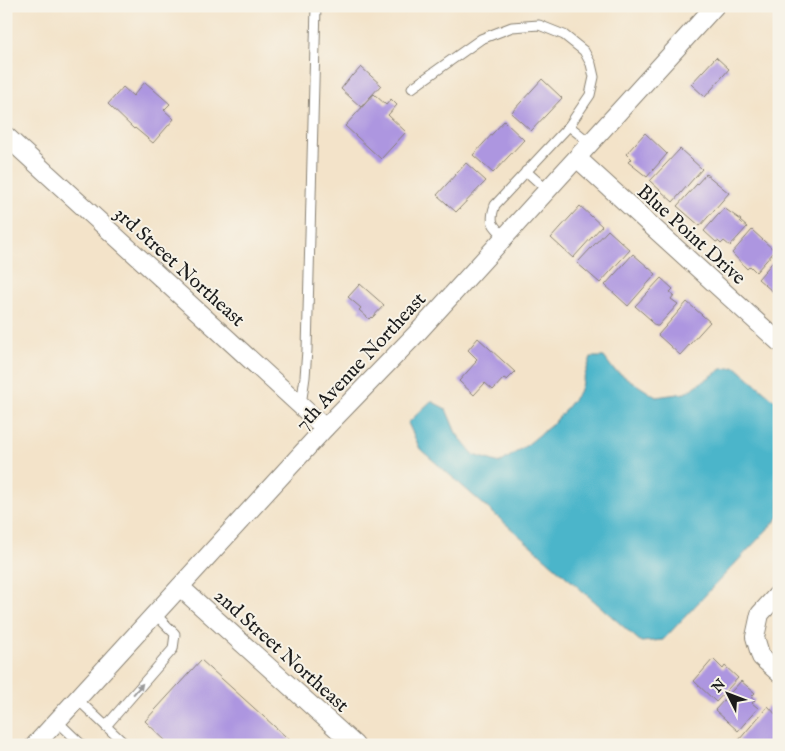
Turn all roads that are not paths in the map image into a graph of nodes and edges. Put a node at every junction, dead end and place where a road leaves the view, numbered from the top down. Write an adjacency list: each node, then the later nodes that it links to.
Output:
1 (316, 6): 12 (lane)
2 (715, 6): 6 (street, 7th Avenue Northeast)
3 (412, 88): 4 (lane)
4 (569, 126): 6 (lane); 8 (lane)
5 (6, 136): 12 (street, 3rd Street Northeast)
6 (590, 143): 7 (street, 7th Avenue Northeast)
7 (577, 158): 9 (street, 7th Avenue Northeast); 11 (street, Blue Point Drive)
8 (526, 171): 9 (lane); 10 (lane)
9 (547, 190): 10 (street, 7th Avenue Northeast)
10 (505, 236): 13 (street, 7th Avenue Northeast)
11 (779, 342)
12 (300, 405): 13 (street, 3rd Street Northeast)
13 (325, 428): 14 (street, 7th Avenue Northeast)
14 (180, 587): 16 (street, 7th Avenue Northeast); 24 (street, 2nd Street Northeast)
15 (779, 593): 17 (street)
16 (155, 614): 18 (street, 7th Avenue Northeast); 20 (lane, one-way to 16)
17 (779, 673)
18 (77, 699): 19 (street, 7th Avenue Northeast); 20 (lane)
19 (57, 721): 21 (street, 7th Avenue Northeast); 22 (lane)
20 (106, 726): 23 (lane)
21 (35, 745)
22 (82, 745)
23 (126, 745)
24 (355, 745)

